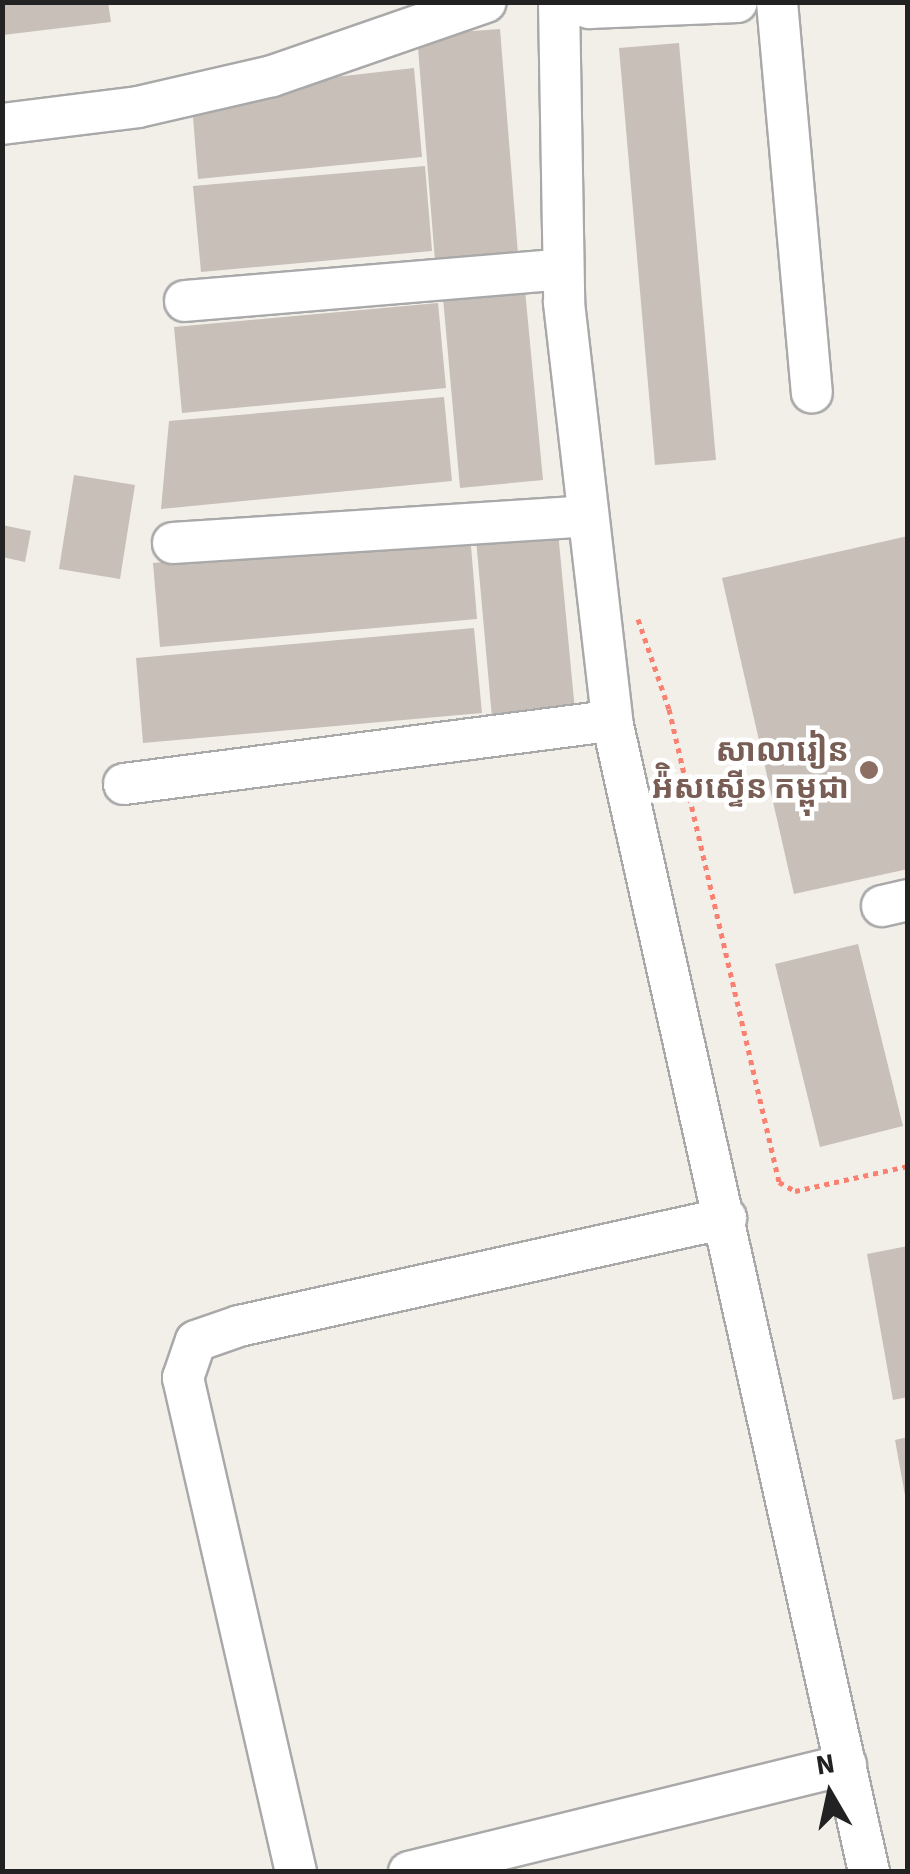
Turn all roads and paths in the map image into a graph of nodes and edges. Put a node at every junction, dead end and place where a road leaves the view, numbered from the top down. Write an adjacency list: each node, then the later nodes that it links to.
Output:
1 (486, 2): 6 (street)
2 (558, 2): 7 (street)
3 (570, 2): 4 (street)
4 (737, 2)
5 (777, 2): 9 (street)
6 (2, 124)
7 (563, 269): 8 (street); 10 (street)
8 (185, 301)
9 (812, 392)
10 (586, 516): 11 (street); 13 (street)
11 (174, 543)
12 (638, 616): 15 (path)
13 (612, 722): 14 (street); 16 (street)
14 (124, 784)
15 (908, 1166)
16 (726, 1218): 17 (street); 18 (street)
17 (846, 1765): 19 (street); 20 (street)
18 (296, 1872)
19 (410, 1872)
20 (869, 1872)

